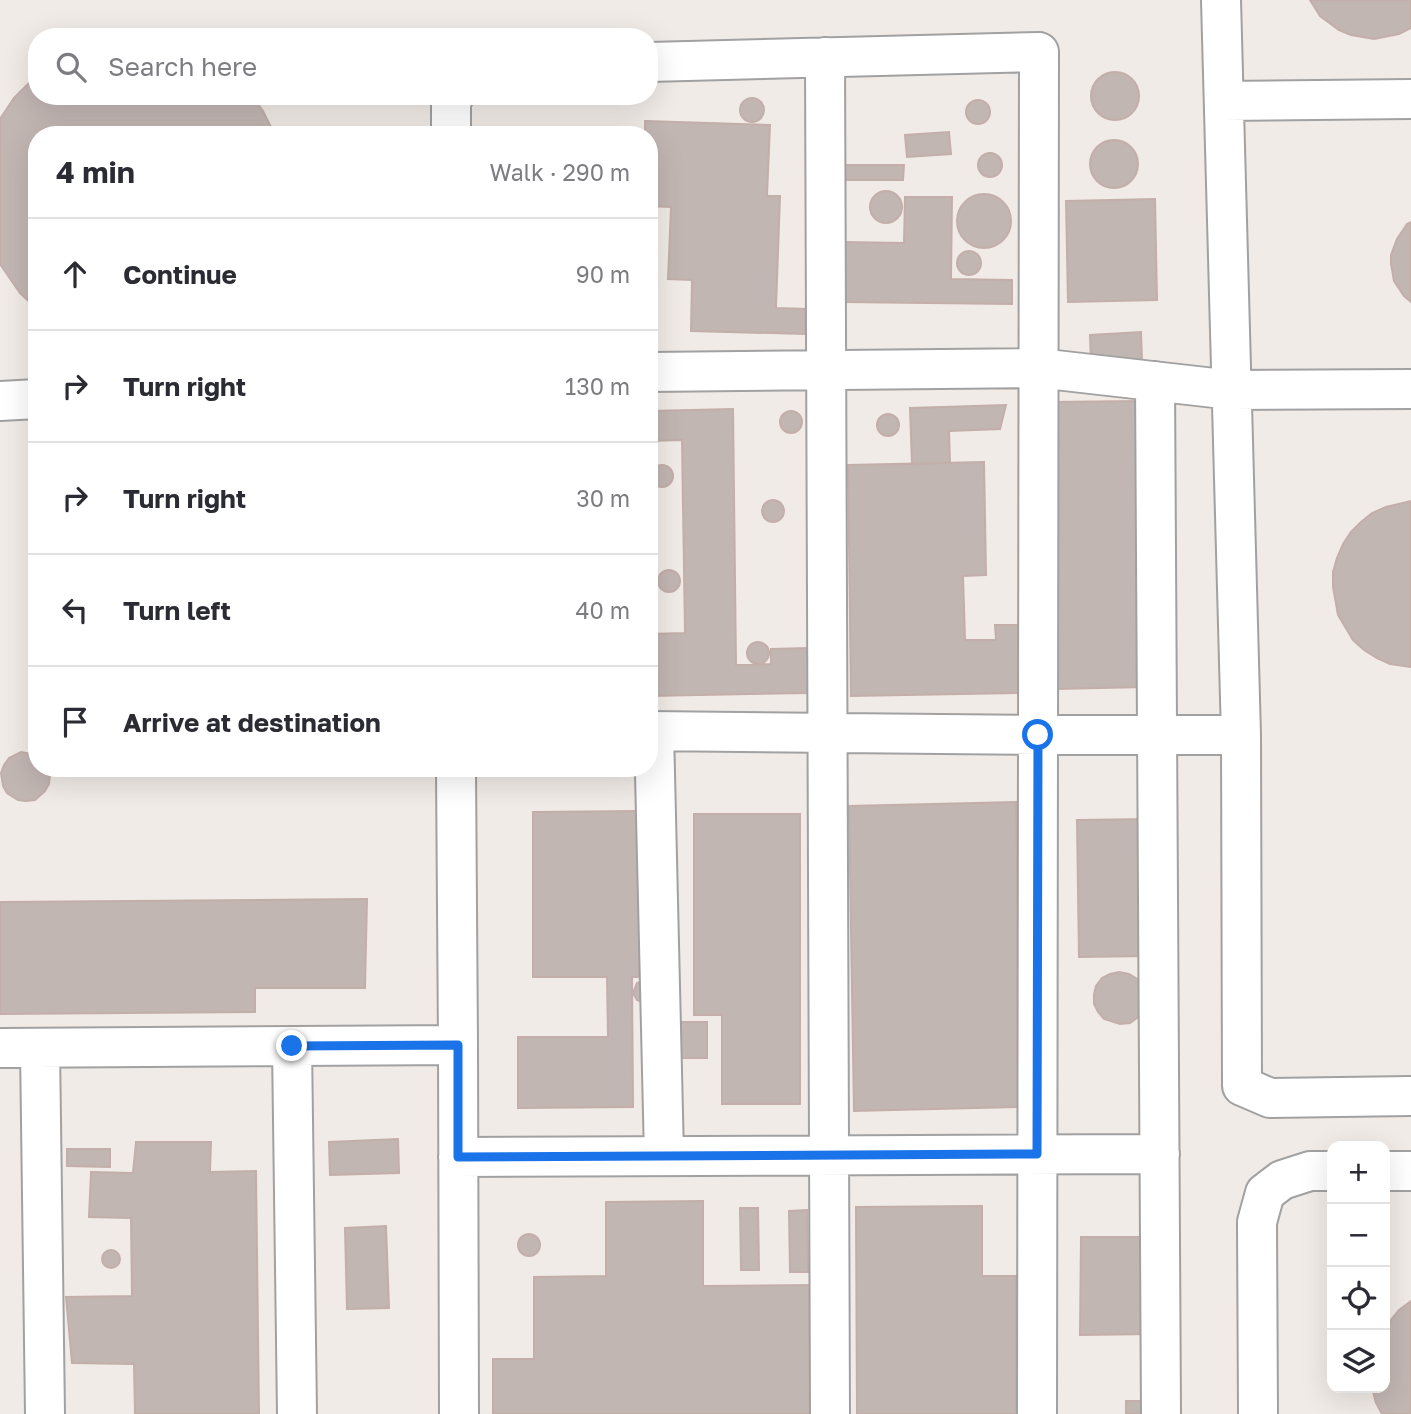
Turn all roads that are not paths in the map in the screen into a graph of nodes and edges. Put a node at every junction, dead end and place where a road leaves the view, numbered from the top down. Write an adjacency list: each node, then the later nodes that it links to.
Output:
1 (1221, 0): 5 (lane)
2 (825, 57): 3 (lane); 8 (lane); 9 (lane)
3 (658, 62)
4 (1411, 99): 5 (lane)
5 (1224, 101): 13 (lane)
6 (451, 105): 7 (lane)
7 (451, 126)
8 (1038, 368): 9 (lane); 11 (lane); 18 (lane)
9 (827, 370): 10 (lane); 17 (lane)
10 (658, 372)
11 (1155, 381): 13 (lane); 20 (lane)
12 (1411, 389): 13 (lane)
13 (1232, 390): 19 (lane)
14 (28, 399): 15 (lane)
15 (0, 401)
16 (658, 731): 17 (lane)
17 (828, 733): 18 (lane); 30 (lane)
18 (1038, 735): 20 (lane); 28 (lane)
19 (1241, 735): 20 (lane); 27 (lane)
20 (1157, 736): 29 (lane)
21 (456, 777): 23 (lane)
22 (653, 777): 31 (lane)
23 (458, 1045): 24 (lane); 32 (lane)
24 (292, 1046): 26 (lane); 37 (lane)
25 (0, 1048): 26 (lane)
26 (40, 1048): 36 (lane)
27 (1411, 1096)
28 (1037, 1154): 29 (lane); 30 (lane); 40 (lane)
29 (1160, 1154): 41 (lane)
30 (829, 1155): 31 (lane); 39 (lane)
31 (664, 1156): 32 (lane)
32 (458, 1157): 38 (lane)
33 (1327, 1171): 42 (lane)
34 (1390, 1171): 35 (lane)
35 (1411, 1171)
36 (45, 1414)
37 (297, 1414)
38 (458, 1414)
39 (830, 1414)
40 (1037, 1414)
41 (1161, 1414)
42 (1258, 1414)

